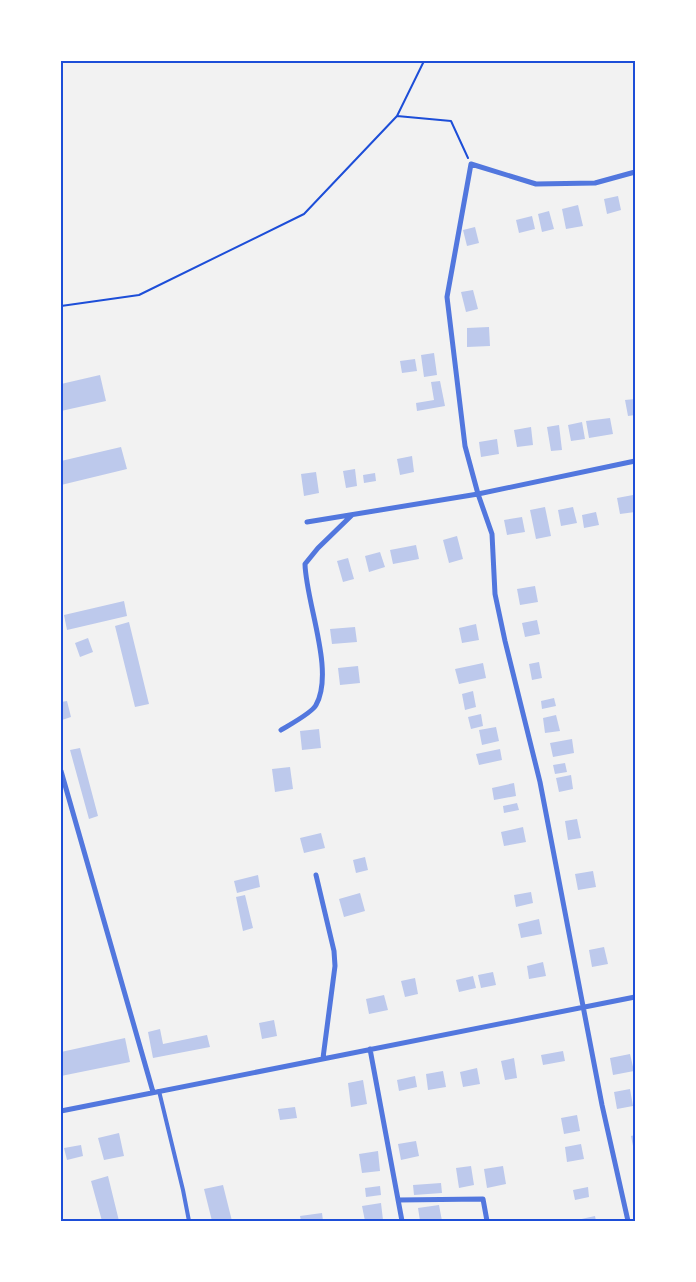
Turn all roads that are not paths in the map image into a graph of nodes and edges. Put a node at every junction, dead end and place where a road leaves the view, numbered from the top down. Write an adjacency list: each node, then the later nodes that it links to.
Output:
1 (635, 172): 3 (street)
2 (635, 461): 3 (street)
3 (478, 494): 4 (street); 10 (street)
4 (353, 514): 5 (street); 6 (street)
5 (307, 522)
6 (281, 730)
7 (61, 771): 14 (street)
8 (316, 875): 12 (street)
9 (635, 997): 10 (street)
10 (584, 1006): 11 (street); 20 (street)
11 (370, 1049): 12 (street); 16 (street)
12 (323, 1058): 13 (street)
13 (159, 1091): 14 (street); 17 (lane)
14 (153, 1092): 15 (street)
15 (61, 1111)
16 (398, 1200): 18 (street); 19 (street)
17 (189, 1221)
18 (402, 1221)
19 (488, 1221)
20 (628, 1221)

